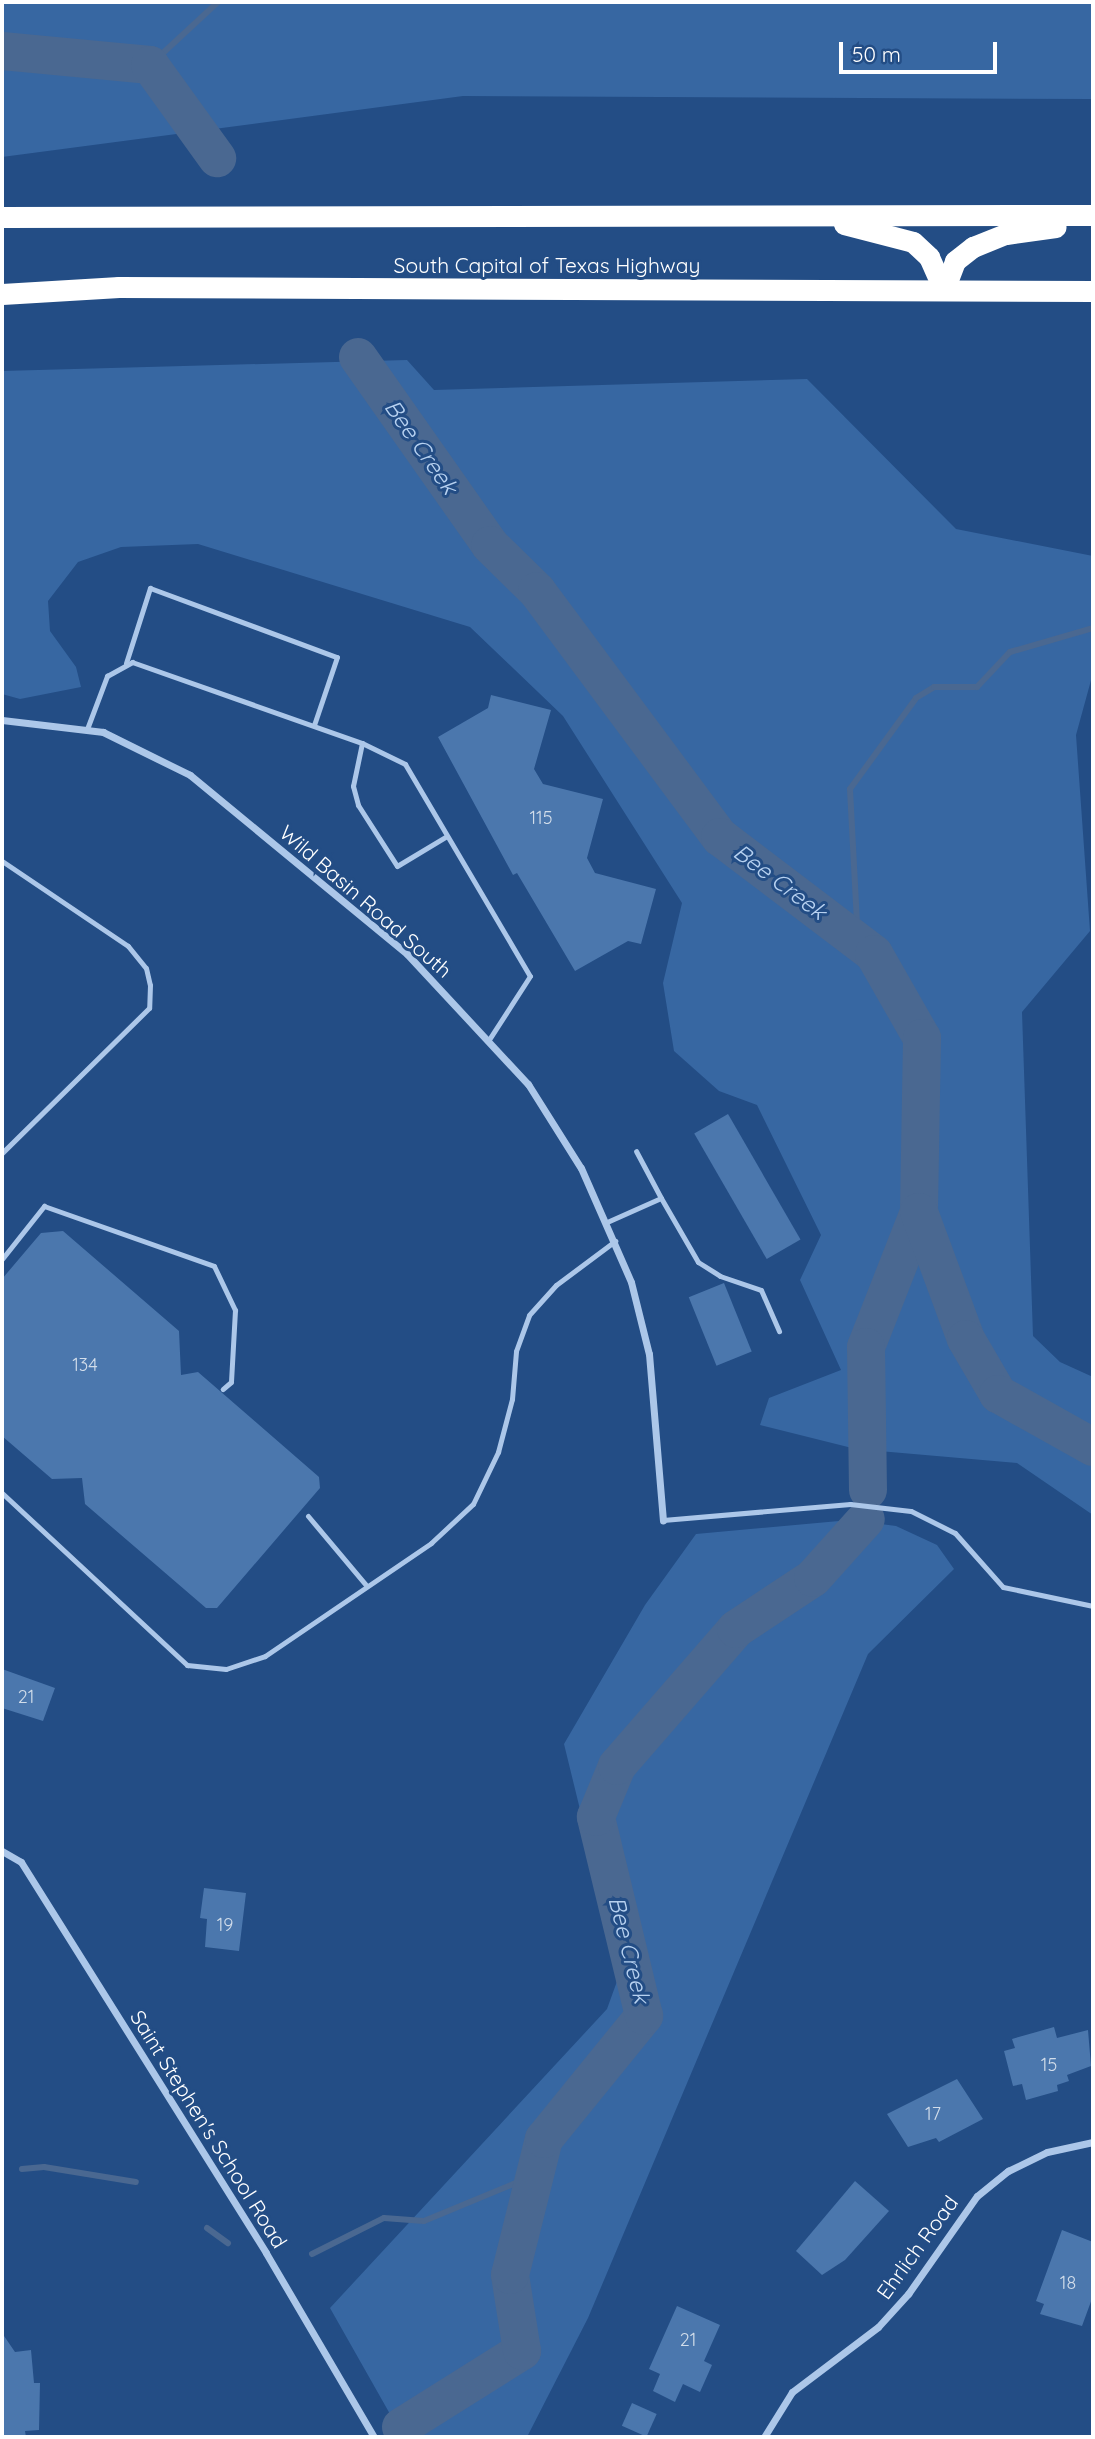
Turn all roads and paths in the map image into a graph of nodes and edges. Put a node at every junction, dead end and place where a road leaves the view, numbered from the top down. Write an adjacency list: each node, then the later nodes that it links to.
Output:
1 (799, 215): 2 (highway); 3 (highway); 5 (highway)
2 (1093, 215)
3 (2, 217)
4 (1093, 222): 5 (highway)
5 (944, 290): 6 (highway, South Capital of Texas Highway); 7 (highway, South Capital of Texas Highway)
6 (1093, 291)
7 (2, 293)
8 (126, 663): 10 (lane); 10 (lane); 11 (lane)
9 (2, 719): 11 (street, Wild Basin Road South)
10 (314, 725): 12 (lane)
11 (87, 729): 15 (street, Wild Basin Road South)
12 (362, 743): 13 (lane); 13 (lane)
13 (447, 836): 15 (lane)
14 (2, 861): 17 (lane)
15 (490, 1038): 19 (street, Wild Basin Road South)
16 (636, 1151): 18 (lane)
17 (2, 1153)
18 (661, 1198): 19 (lane); 22 (lane)
19 (607, 1222): 20 (street, Wild Basin Road South)
20 (615, 1241): 26 (street, Wild Basin Road South); 27 (lane)
21 (2, 1259): 23 (lane)
22 (779, 1331)
23 (223, 1389)
24 (2, 1493): 27 (lane)
25 (308, 1517): 27 (lane)
26 (663, 1520): 28 (lane)
27 (366, 1585)
28 (1093, 1606)
29 (2, 1851): 31 (street, Saint Stephen's School Road)
30 (1093, 2142): 32 (street, Ehrlich Road)
31 (374, 2437)
32 (764, 2437)

